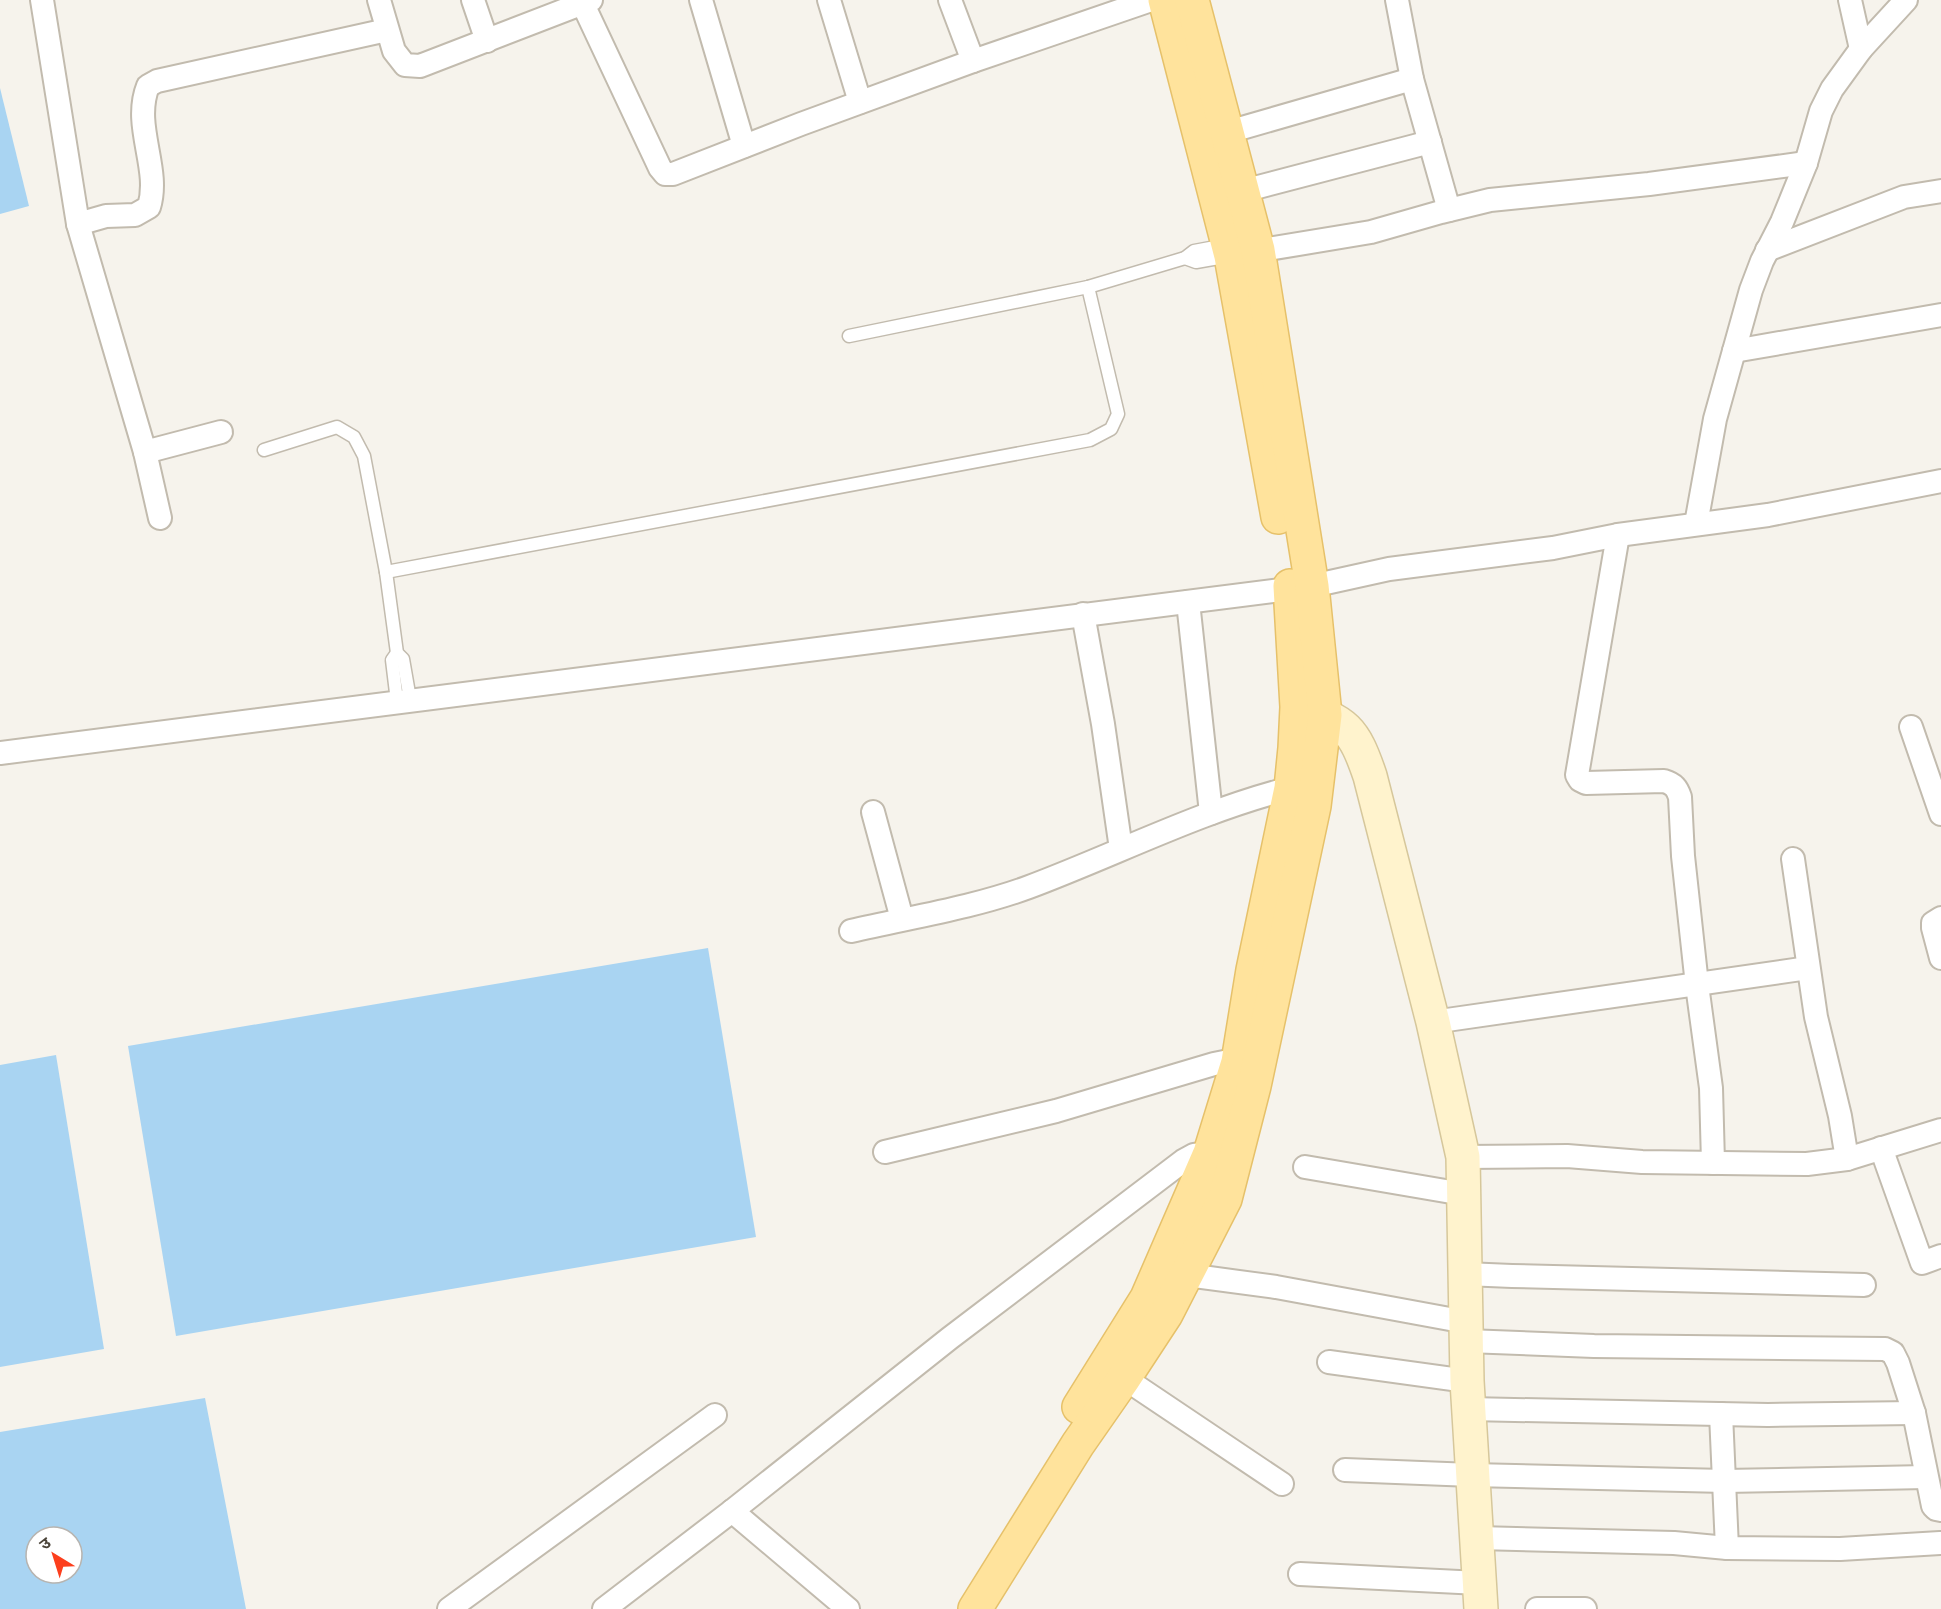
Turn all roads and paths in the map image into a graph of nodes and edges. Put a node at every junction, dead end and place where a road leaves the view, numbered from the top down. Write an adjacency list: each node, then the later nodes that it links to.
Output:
1 (42, 0): 28 (street)
2 (379, 0): 15 (street)
3 (473, 0): 16 (street)
4 (701, 0): 23 (street)
5 (829, 0): 20 (street)
6 (950, 0): 18 (street)
7 (1150, 0): 14 (street)
8 (1165, 0): 29 (main road)
9 (1192, 0): 21 (main road)
10 (1397, 0): 19 (street)
11 (1850, 0): 17 (street)
12 (1906, 0): 17 (street)
13 (585, 1): 16 (street); 23 (street)
14 (1084, 10): 18 (street)
15 (387, 30): 16 (street); 28 (street)
16 (487, 40)
17 (1861, 49): 24 (street)
18 (973, 61): 20 (street)
19 (1412, 80): 21 (street); 22 (street)
20 (860, 102): 23 (street)
21 (1228, 132): 25 (main road)
22 (1430, 142): 25 (street); 27 (street)
23 (744, 146)
24 (1806, 163): 27 (street); 30 (street)
25 (1243, 191): 29 (main road)
26 (1941, 191): 30 (street)
27 (1449, 210): 29 (street)
28 (78, 224): 37 (street)
29 (1239, 250): 31 (lane); 43 (main road)
30 (1767, 250): 34 (street)
31 (1088, 287): 33 (lane); 42 (lane)
32 (1941, 315): 34 (street)
33 (849, 336)
34 (1734, 351): 40 (street)
35 (221, 432): 37 (street)
36 (264, 450): 42 (lane)
37 (145, 452): 39 (street)
38 (1941, 481): 40 (street)
39 (160, 518)
40 (1696, 524): 41 (street)
41 (1618, 535): 43 (street); 62 (street)
42 (386, 572): 46 (lane)
43 (1301, 587): 44 (street); 47 (main road)
44 (1188, 602): 45 (street); 53 (street)
45 (1083, 614): 46 (street); 55 (street)
46 (403, 700): 49 (street)
47 (1311, 711): 51 (main road); 63 (main road); 64 (main road)
48 (1911, 727): 50 (street)
49 (0, 753)
50 (1935, 769): 54 (street)
51 (1291, 788): 53 (street); 64 (main road)
52 (873, 812): 58 (street)
53 (1211, 813): 55 (street)
54 (1941, 814)
55 (1121, 849): 58 (street)
56 (1792, 859): 61 (street)
57 (1941, 918): 60 (street)
58 (902, 919): 59 (street)
59 (851, 931)
60 (1941, 958)
61 (1809, 968): 62 (street); 70 (street)
62 (1697, 985): 63 (street); 71 (street)
63 (1433, 1023): 69 (main road)
64 (1248, 1063): 67 (street); 68 (main road); 76 (main road)
65 (1941, 1130): 66 (street)
66 (1881, 1148): 70 (street); 74 (street)
67 (885, 1152)
68 (1210, 1153): 91 (street); 96 (main road)
69 (1462, 1157): 71 (street); 73 (main road)
70 (1847, 1159): 71 (street)
71 (1713, 1163)
72 (1305, 1167): 73 (street)
73 (1463, 1194): 75 (main road)
74 (1941, 1256)
75 (1465, 1274): 77 (street); 78 (main road)
76 (1187, 1275): 78 (street); 80 (main road)
77 (1864, 1285)
78 (1466, 1332): 81 (main road); 82 (street)
79 (1329, 1362): 81 (street)
80 (1124, 1378): 89 (street); 96 (main road)
81 (1468, 1395): 83 (street); 86 (main road)
82 (1914, 1413): 83 (street); 87 (street)
83 (1721, 1414): 88 (street)
84 (715, 1415): 98 (street)
85 (1345, 1470): 86 (street)
86 (1472, 1475): 88 (street); 92 (main road)
87 (1926, 1477): 88 (street); 90 (street)
88 (1725, 1480): 94 (street)
89 (1282, 1484)
90 (1941, 1510)
91 (732, 1512): 99 (street); 100 (street)
92 (1478, 1538): 94 (street); 97 (main road)
93 (1940, 1543): 94 (street)
94 (1727, 1548)
95 (1300, 1574): 97 (street)
96 (979, 1591): 101 (main road)
97 (1480, 1596)
98 (449, 1609)
99 (604, 1609)
100 (848, 1609)
101 (952, 1609)
102 (1537, 1609): 103 (street)
103 (1585, 1609)

